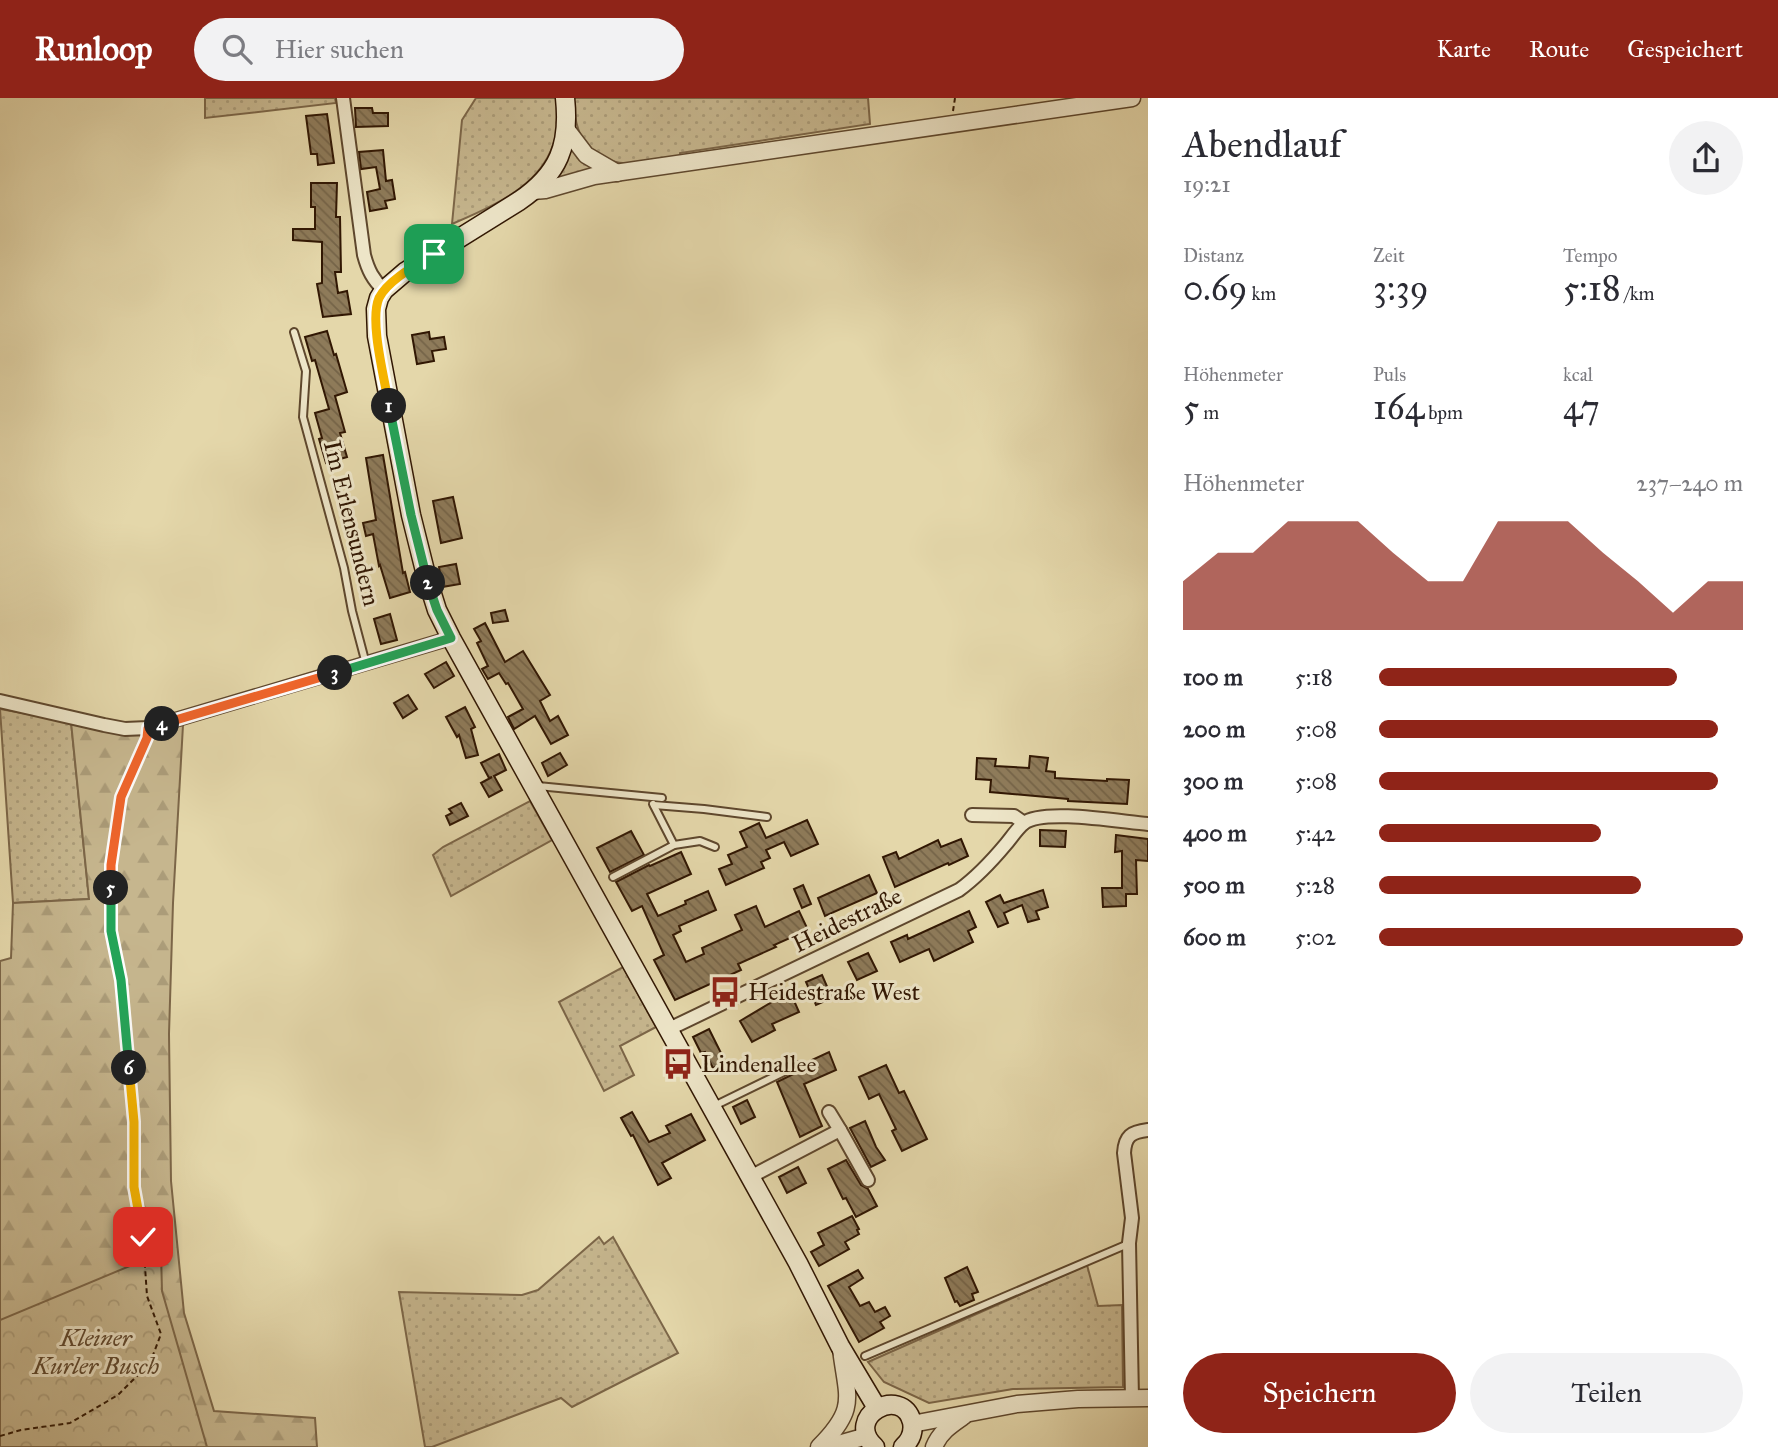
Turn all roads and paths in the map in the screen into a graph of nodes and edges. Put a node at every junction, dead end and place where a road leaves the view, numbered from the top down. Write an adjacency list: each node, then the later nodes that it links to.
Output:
1 (343, 98): 7 (street)
2 (565, 98): 4 (main road)
3 (1128, 98): 5 (street)
4 (567, 130): 5 (street); 6 (main road)
5 (617, 173): 6 (street)
6 (533, 191): 7 (main road)
7 (384, 290): 9 (main road)
8 (294, 332): 10 (lane, Im Erlensundern)
9 (451, 638): 10 (street); 13 (main road)
10 (366, 664): 12 (street)
11 (0, 701): 12 (street)
12 (148, 728): 39 (path)
13 (532, 785): 14 (lane); 24 (main road)
14 (649, 796): 15 (lane); 16 (lane)
15 (662, 798)
16 (654, 805): 18 (lane); 21 (lane)
17 (972, 815): 19 (street)
18 (767, 817)
19 (1024, 823): 20 (street); 24 (street, Heidestraße)
20 (1148, 824)
21 (674, 845): 22 (lane); 23 (lane)
22 (715, 847)
23 (613, 877)
24 (668, 1029): 26 (main road)
25 (798, 1065): 26 (lane)
26 (711, 1107): 30 (main road)
27 (829, 1112): 28 (street)
28 (840, 1130): 30 (street); 31 (street)
29 (1148, 1130): 32 (street)
30 (750, 1177): 33 (main road)
31 (868, 1180)
32 (1129, 1243): 34 (lane); 35 (street)
33 (840, 1346): 36 (main road); 41 (street)
34 (865, 1356)
35 (1140, 1398): 37 (street)
36 (877, 1408): 38 (main road); 40 (main road)
37 (969, 1413): 38 (street); 44 (street)
38 (912, 1424): 43 (main road)
39 (0, 1436)
40 (871, 1441): 42 (street)
41 (819, 1447)
42 (828, 1447)
43 (904, 1447)
44 (934, 1447)

